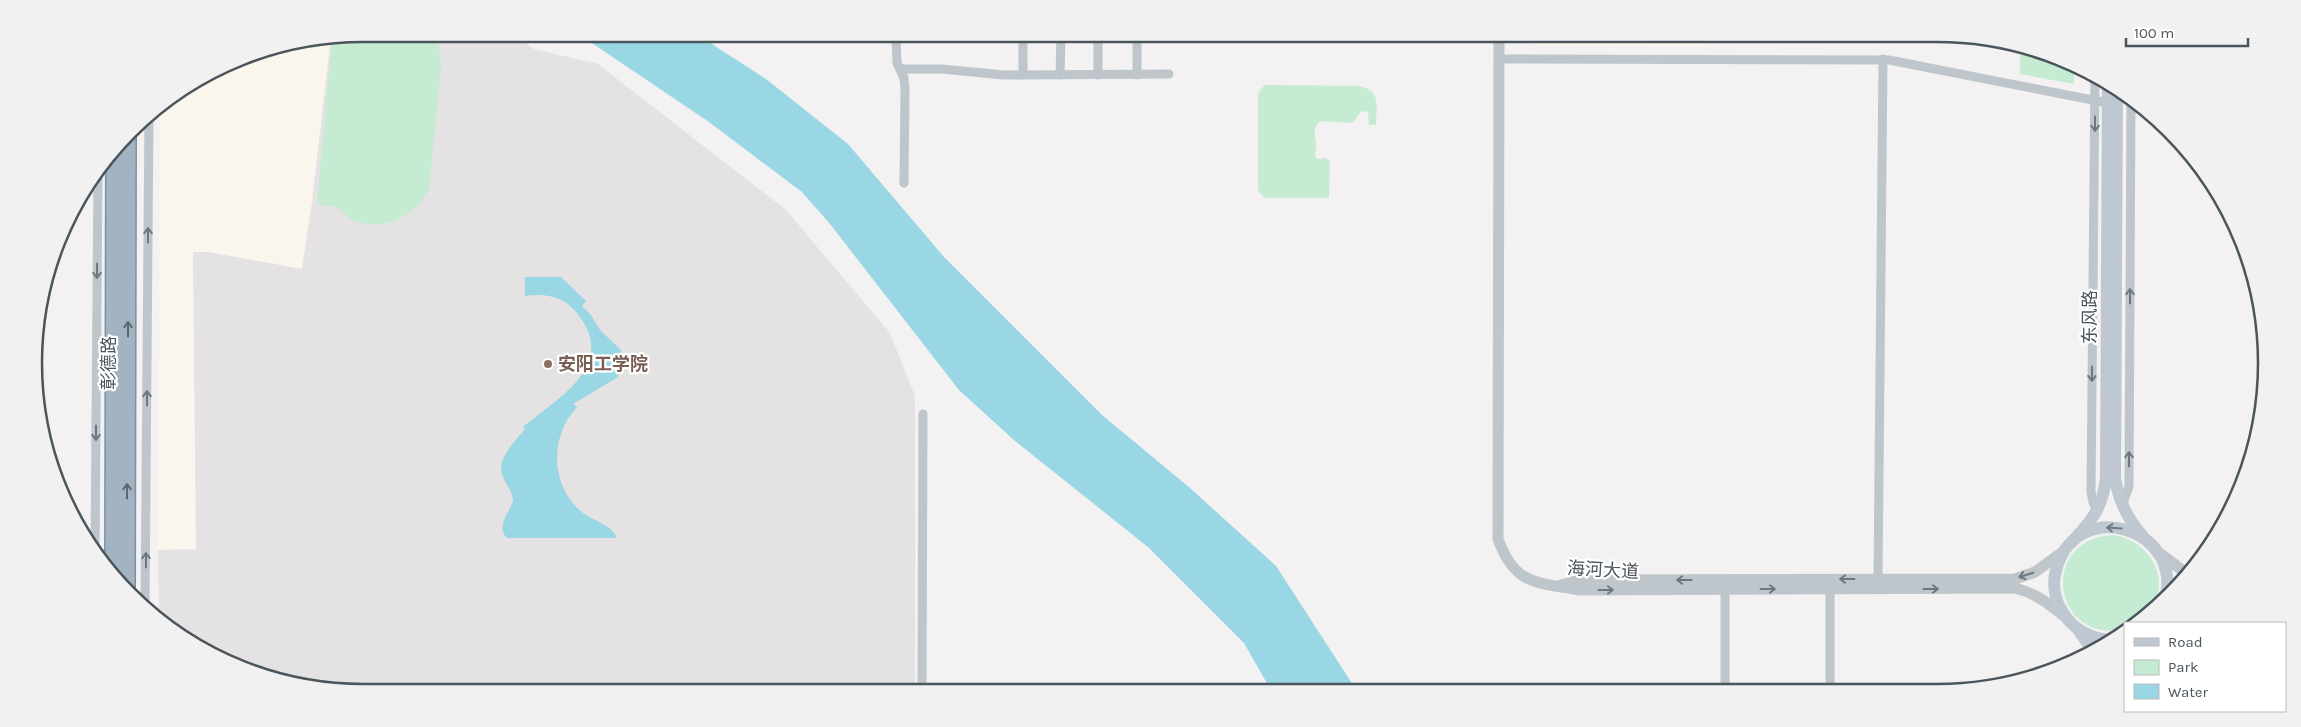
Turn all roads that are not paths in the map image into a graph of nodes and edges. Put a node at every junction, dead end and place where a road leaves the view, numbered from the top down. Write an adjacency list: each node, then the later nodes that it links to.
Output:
1 (896, 42): 9 (street)
2 (1023, 42): 12 (street)
3 (1060, 42): 13 (street)
4 (1098, 42): 14 (street)
5 (1137, 42): 10 (street)
6 (1500, 42): 7 (street)
7 (1500, 59): 8 (street); 35 (street)
8 (1884, 59): 18 (street); 33 (street)
9 (900, 69): 12 (street); 23 (street)
10 (1137, 74): 11 (street); 14 (street)
11 (1169, 74)
12 (1023, 75): 13 (street)
13 (1060, 75): 14 (street)
14 (1098, 75)
15 (2097, 86): 18 (street)
16 (2105, 90): 18 (main road, 东风路)
17 (2117, 98): 26 (main road, 东风路)
18 (2101, 102): 29 (main road, 东风路, one-way to 29)
19 (2130, 107): 26 (street, one-way to 19)
20 (148, 126): 39 (street, one-way to 20)
21 (128, 146): 34 (highway, 彰德路, one-way to 21)
22 (114, 162): 31 (highway, 彰德路)
23 (904, 183)
24 (98, 184): 27 (street, one-way to 27)
25 (923, 414): 44 (street)
26 (2122, 506): 28 (main road, 东风路)
27 (95, 539)
28 (2145, 539): 29 (main road, one-way to 29); 30 (main road, 东风路)
29 (2069, 545): 33 (street, 海河大道, one-way to 33); 40 (main road, 东风路)
30 (2157, 552): 32 (street); 36 (main road)
31 (113, 564)
32 (2183, 571)
33 (1878, 579): 35 (street, 海河大道, one-way to 35)
34 (127, 580)
35 (1557, 586): 37 (street, 海河大道, one-way to 37)
36 (2166, 588)
37 (1725, 589): 38 (street, 海河大道, one-way to 38); 45 (street)
38 (1830, 589): 40 (street, 海河大道, one-way to 40); 46 (street)
39 (145, 598)
40 (2064, 616): 41 (main road)
41 (2077, 629): 42 (main road); 43 (main road)
42 (2102, 638)
43 (2089, 646)
44 (922, 684)
45 (1725, 684)
46 (1830, 684)

